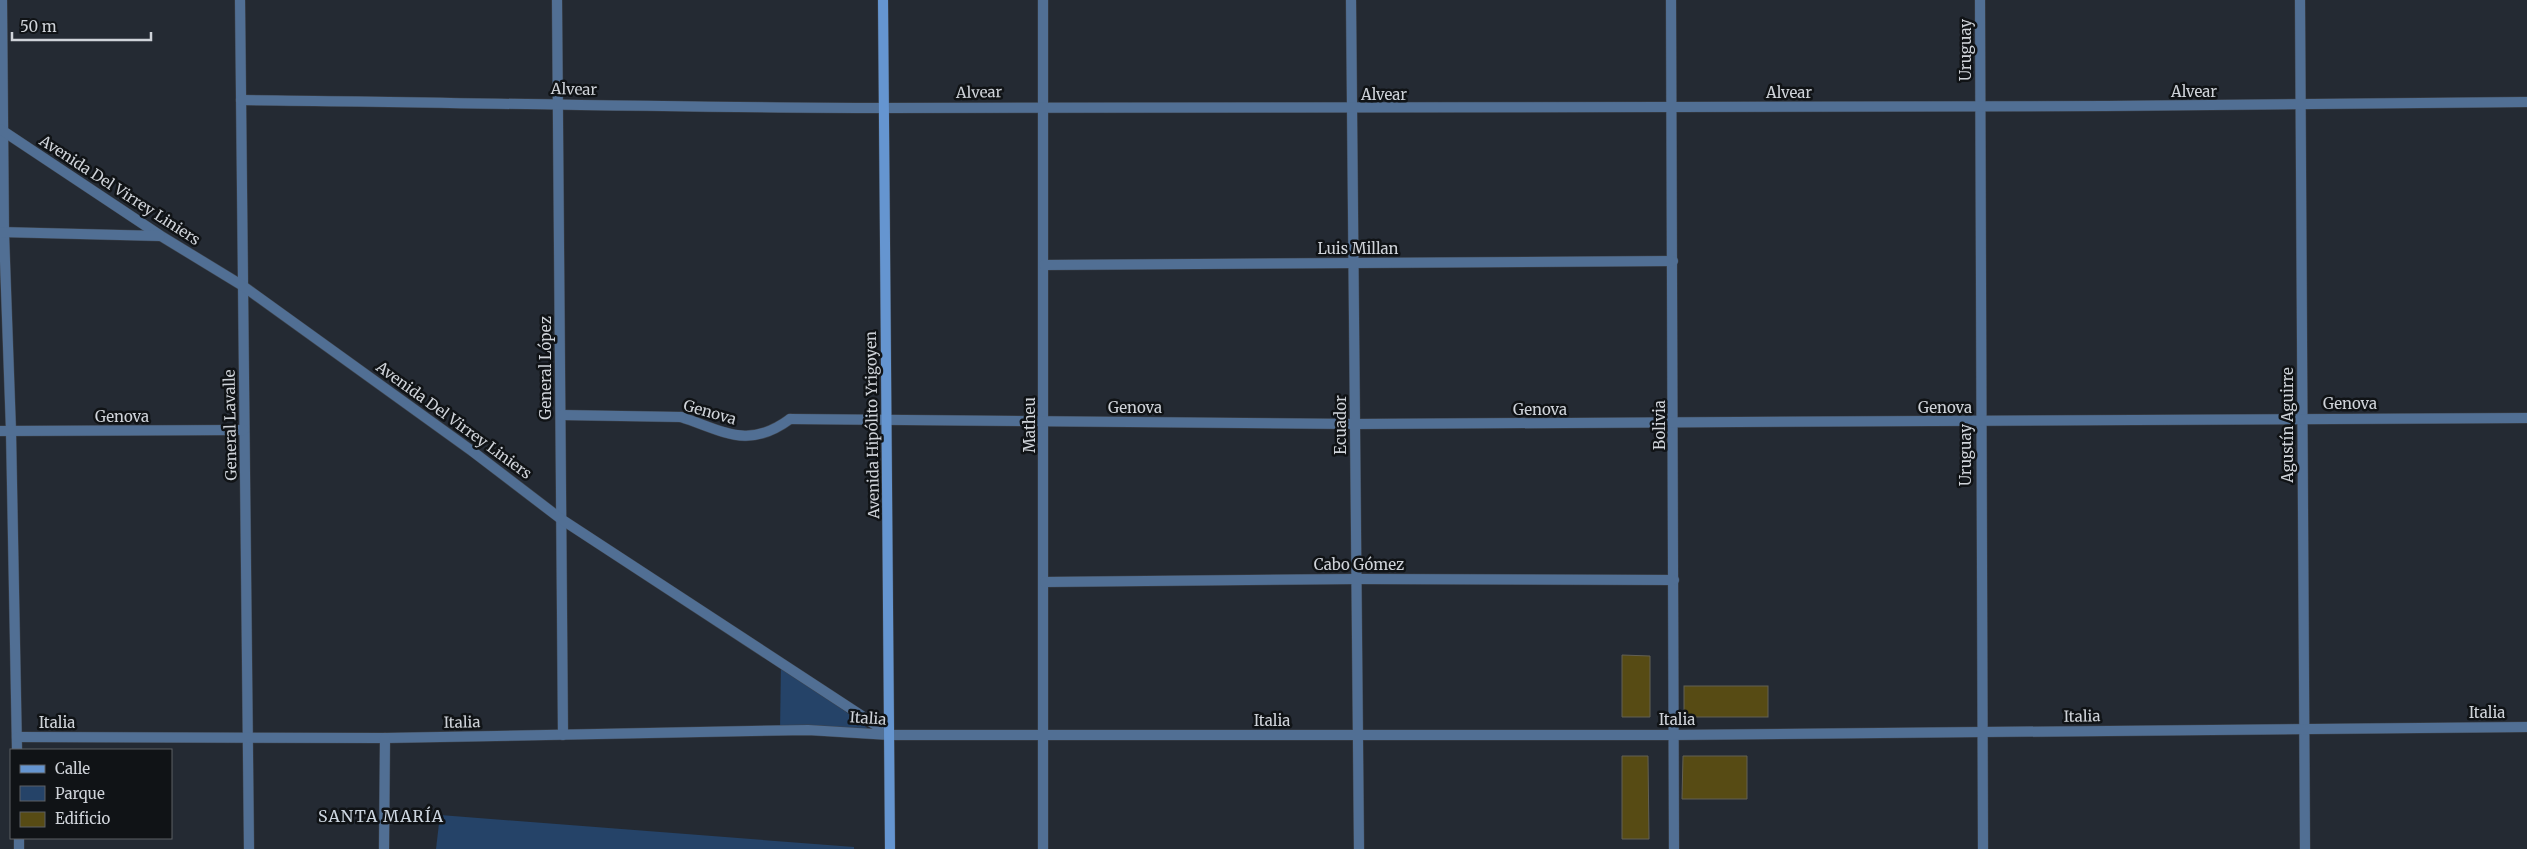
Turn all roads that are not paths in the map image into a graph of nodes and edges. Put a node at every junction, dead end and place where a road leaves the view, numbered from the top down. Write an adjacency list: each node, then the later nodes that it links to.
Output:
1 (2, 0): 19 (street)
2 (240, 0): 10 (street, General Lavalle)
3 (557, 0): 12 (street, General López)
4 (883, 0): 16 (main road, Avenida Hipólito Yrigoyen)
5 (1043, 0): 13 (street, Matheu)
6 (1351, 0): 18 (street, Ecuador)
7 (1671, 0): 14 (street, Bolivia)
8 (1980, 0): 17 (street, Uruguay)
9 (2300, 0): 15 (street, Agustín Aguirre)
10 (241, 100): 12 (street, Alvear); 25 (street, General Lavalle)
11 (2527, 102): 15 (street, Alvear)
12 (558, 104): 16 (street, Alvear); 26 (street, General López)
13 (1043, 106): 16 (street, Alvear); 18 (street, Alvear); 24 (street, Matheu)
14 (1673, 106): 17 (street, Alvear); 18 (street, Alvear); 22 (street, Bolivia)
15 (2300, 106): 17 (street, Alvear); 27 (street, Agustín Aguirre)
16 (885, 108): 29 (main road, Avenida Hipólito Yrigoyen)
17 (1981, 108): 31 (street, Uruguay)
18 (1352, 109): 23 (street, Ecuador)
19 (2, 130): 20 (street); 21 (street, Avenida Del Virrey Liniers)
20 (2, 233): 21 (street); 35 (street)
21 (161, 236): 25 (street, Avenida Del Virrey Liniers)
22 (1673, 261): 23 (street, Luis Millan); 32 (street, Bolivia)
23 (1354, 263): 24 (street, Luis Millan); 33 (street, Ecuador)
24 (1044, 265): 30 (street, Matheu)
25 (243, 286): 34 (street, General Lavalle); 36 (street, Avenida Del Virrey Liniers)
26 (561, 415): 29 (street, Genova); 36 (street, General López)
27 (2302, 418): 28 (street, Genova); 31 (street, Genova); 41 (street, Agustín Aguirre)
28 (2527, 418)
29 (887, 421): 30 (street, Genova); 45 (main road, Avenida Hipólito Yrigoyen)
30 (1044, 422): 33 (street, Genova); 39 (street, Matheu)
31 (1980, 422): 32 (street, Genova); 42 (street, Uruguay)
32 (1674, 423): 33 (street, Genova); 38 (street, Bolivia)
33 (1354, 424): 37 (street, Ecuador)
34 (244, 430): 35 (street, Genova); 49 (street, General Lavalle)
35 (5, 431): 48 (street)
36 (561, 519): 44 (street, General López); 45 (street, Avenida Del Virrey Liniers)
37 (1356, 579): 38 (street, Cabo Gómez); 39 (street, Cabo Gómez); 46 (street, Ecuador)
38 (1674, 580): 47 (street, Bolivia)
39 (1044, 582): 43 (street, Matheu)
40 (2527, 727): 41 (street, Italia)
41 (2304, 728): 42 (street, Italia); 59 (street, Agustín Aguirre)
42 (1982, 733): 47 (street, Italia); 58 (street, Uruguay)
43 (1045, 734): 45 (street, Italia); 46 (street, Italia); 55 (street, Matheu)
44 (563, 735): 45 (street, Italia); 50 (street, Italia)
45 (890, 735): 54 (main road, Avenida Hipólito Yrigoyen)
46 (1358, 735): 47 (street, Italia); 56 (street, Ecuador)
47 (1673, 735): 57 (street, Bolivia)
48 (17, 737): 49 (street, Italia); 51 (street)
49 (248, 738): 50 (street, Italia); 52 (street, General Lavalle)
50 (385, 738): 53 (street)
51 (17, 749)
52 (249, 849)
53 (384, 849)
54 (890, 849)
55 (1043, 849)
56 (1359, 849)
57 (1674, 849)
58 (1982, 849)
59 (2305, 849)

